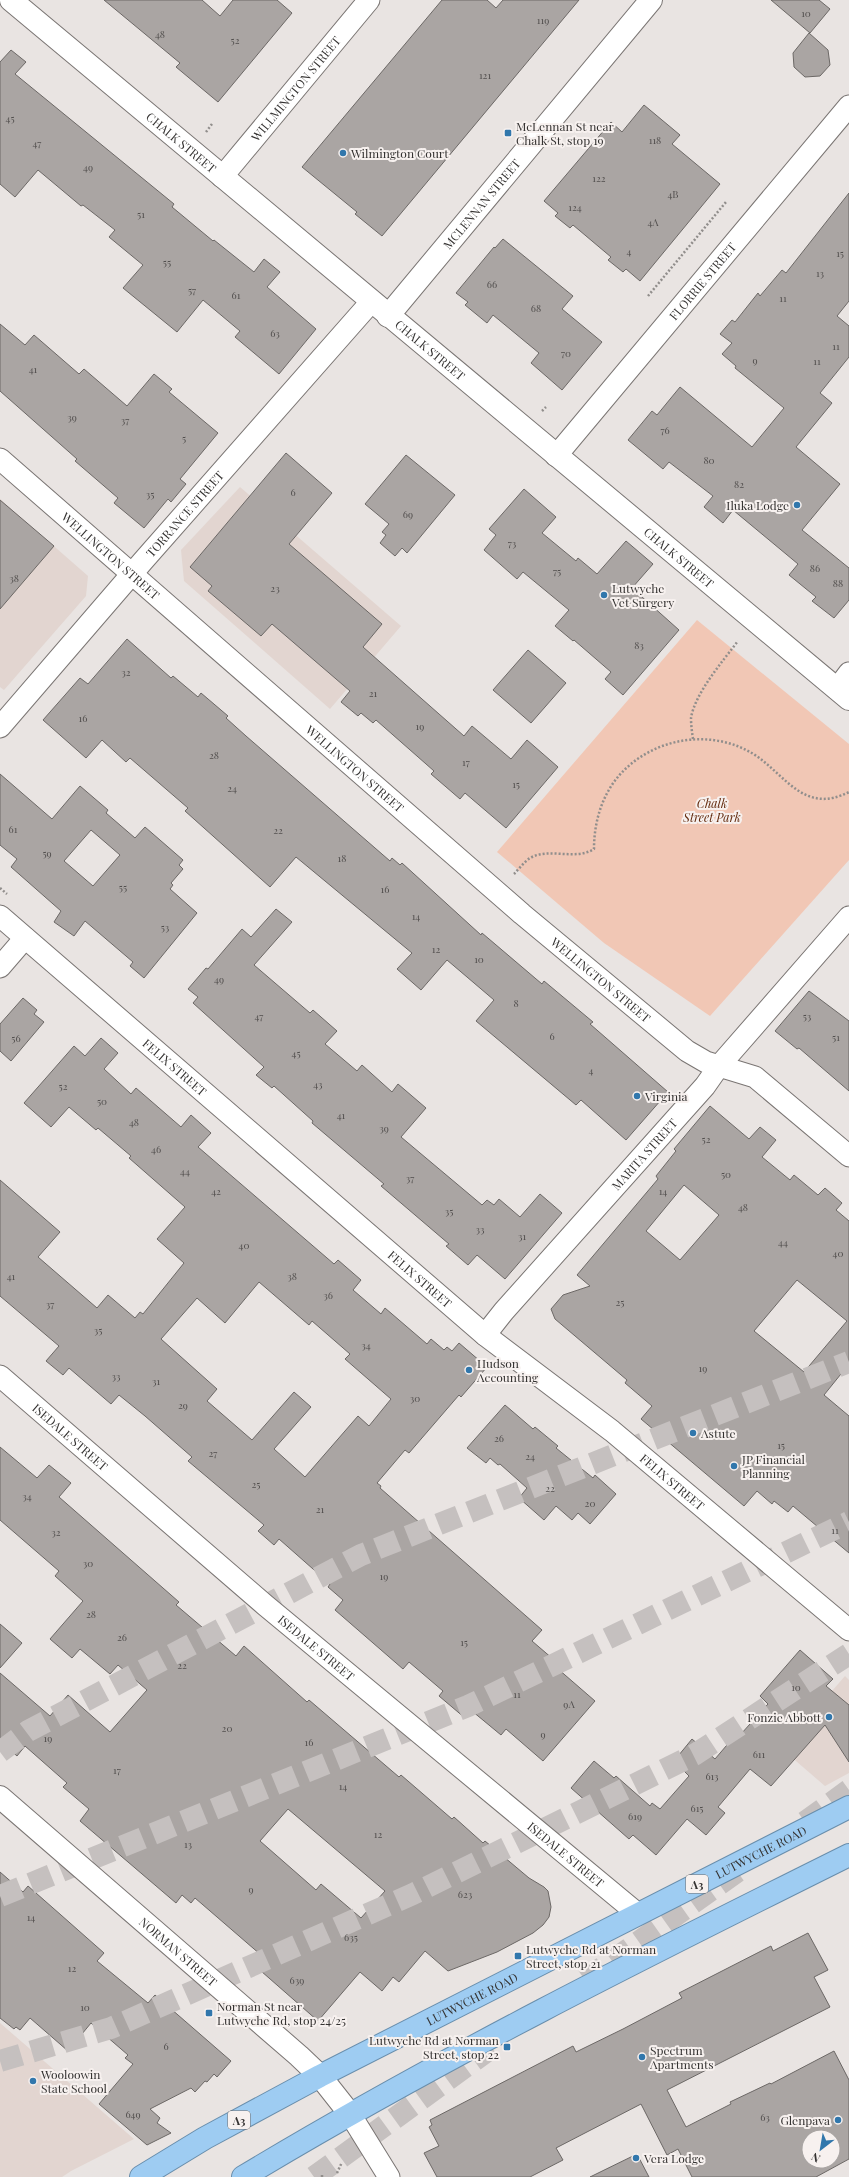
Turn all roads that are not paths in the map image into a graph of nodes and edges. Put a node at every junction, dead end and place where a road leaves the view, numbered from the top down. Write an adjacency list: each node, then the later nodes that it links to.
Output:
1 (11, 0): 5 (street, CHALK STREET)
2 (369, 0): 5 (street, WILLMINGTON STREET)
3 (652, 0): 7 (street, MCLENNAN STREET)
4 (849, 106): 8 (street, FLORRIE STREET)
5 (222, 177): 6 (street, CHALK STREET)
6 (371, 302): 7 (street, CHALK STREET); 10 (street, TORRANCE STREET)
7 (388, 316): 8 (street, CHALK STREET)
8 (556, 456): 11 (street, CHALK STREET)
9 (0, 458): 10 (street, WELLINGTON STREET)
10 (133, 573): 12 (street, TORRANCE STREET); 17 (street, WELLINGTON STREET)
11 (845, 687)
12 (0, 727)
13 (0, 916): 15 (street, FELIX STREET)
14 (849, 917): 17 (street, MARITA STREET)
15 (25, 938): 16 (street); 19 (street, FELIX STREET)
16 (0, 967)
17 (720, 1066): 18 (street, WELLINGTON STREET); 19 (street, MARITA STREET)
18 (849, 1156)
19 (485, 1335): 21 (street, FELIX STREET)
20 (0, 1376): 25 (street, ISEDALE STREET)
21 (849, 1630)
22 (0, 1797): 26 (street, NORMAN STREET)
23 (849, 1807): 25 (highway, LUTWYCHE ROAD / A3)
24 (849, 1854): 27 (highway)
25 (638, 1914): 26 (highway, LUTWYCHE ROAD / A3)
26 (320, 2076): 27 (street, NORMAN STREET); 28 (highway, LUTWYCHE ROAD / A3)
27 (350, 2114): 29 (highway); 30 (street)
28 (141, 2177)
29 (243, 2177)
30 (389, 2177)

